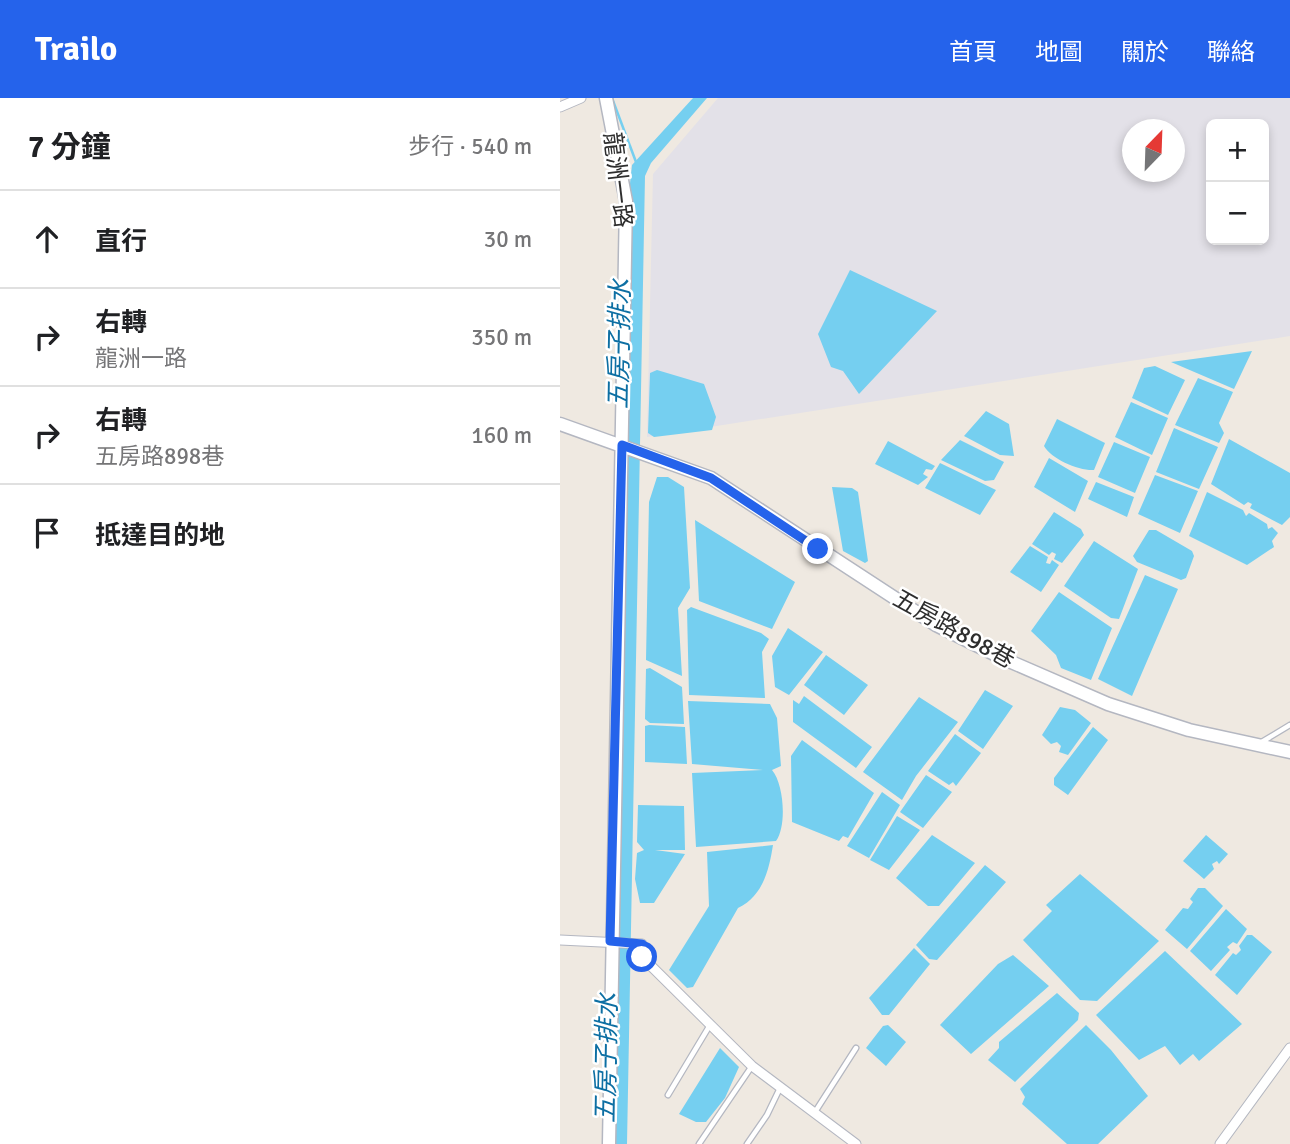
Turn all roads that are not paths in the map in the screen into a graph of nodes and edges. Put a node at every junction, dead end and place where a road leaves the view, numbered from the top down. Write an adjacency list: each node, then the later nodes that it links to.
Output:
1 (581, 98): 3 (street)
2 (606, 98): 5 (street, 龍洲一路)
3 (561, 104)
4 (560, 424): 5 (street)
5 (622, 445): 7 (street, 五房路898巷); 10 (street, 龍洲一路)
6 (1290, 725): 7 (lane)
7 (1257, 745): 8 (street, 五房路898巷)
8 (1290, 752)
9 (560, 940): 10 (street)
10 (610, 941): 11 (street); 18 (street, 龍洲一路)
11 (710, 1025): 14 (street); 16 (lane)
12 (856, 1048): 17 (lane)
13 (1290, 1048): 22 (street)
14 (752, 1066): 15 (street); 19 (lane)
15 (780, 1087): 17 (street); 20 (lane)
16 (668, 1095)
17 (815, 1112): 21 (street)
18 (609, 1144)
19 (699, 1144)
20 (747, 1144)
21 (856, 1144)
22 (1220, 1144)

